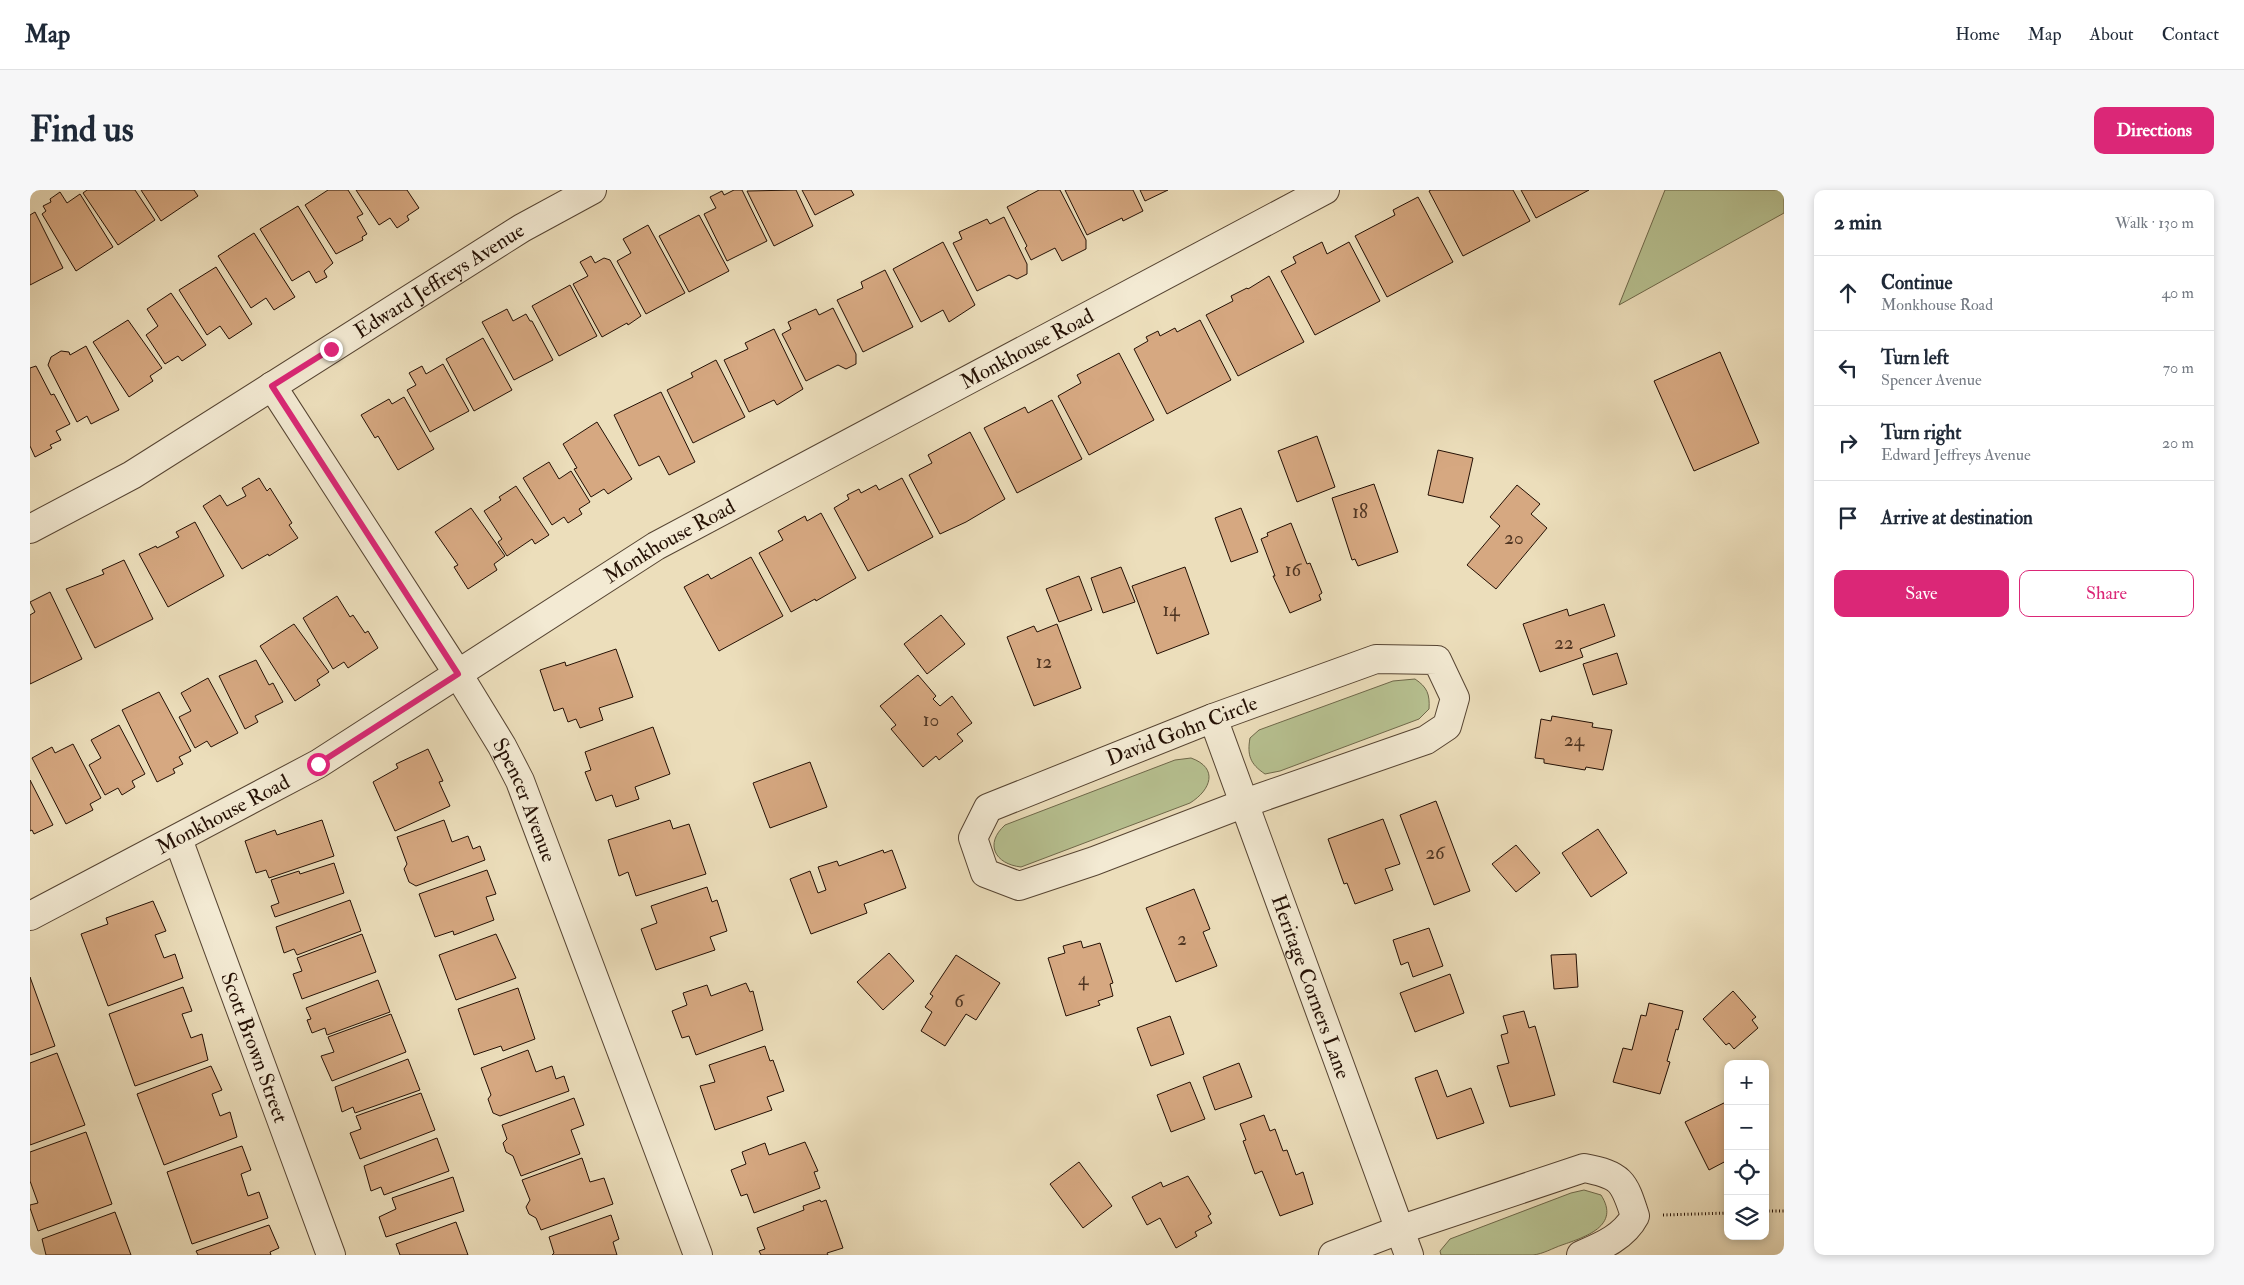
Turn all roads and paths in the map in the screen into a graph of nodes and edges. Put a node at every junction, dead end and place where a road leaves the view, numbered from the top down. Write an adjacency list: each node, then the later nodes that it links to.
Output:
1 (592, 190): 3 (street, Edward Jeffreys Avenue)
2 (1326, 190): 5 (street, Monkhouse Road)
3 (272, 386): 4 (street, Edward Jeffreys Avenue); 5 (street, Spencer Avenue)
4 (30, 529)
5 (458, 674): 8 (street, Monkhouse Road); 16 (street, Spencer Avenue)
6 (1213, 718): 7 (street, Heritage Corners Lane); 7 (street, David Gohn Circle); 7 (street, David Gohn Circle)
7 (1244, 803): 14 (street, Heritage Corners Lane)
8 (178, 839): 9 (street, Monkhouse Road); 15 (street, Scott Brown Street)
9 (30, 916)
10 (1769, 1211): 11 (path)
11 (1784, 1211)
12 (1724, 1213): 13 (path)
13 (1635, 1216): 14 (street); 19 (street)
14 (1399, 1230): 17 (street); 18 (street, Heritage Corners Lane)
15 (331, 1255)
16 (698, 1255)
17 (1333, 1255)
18 (1409, 1255)
19 (1581, 1255)

